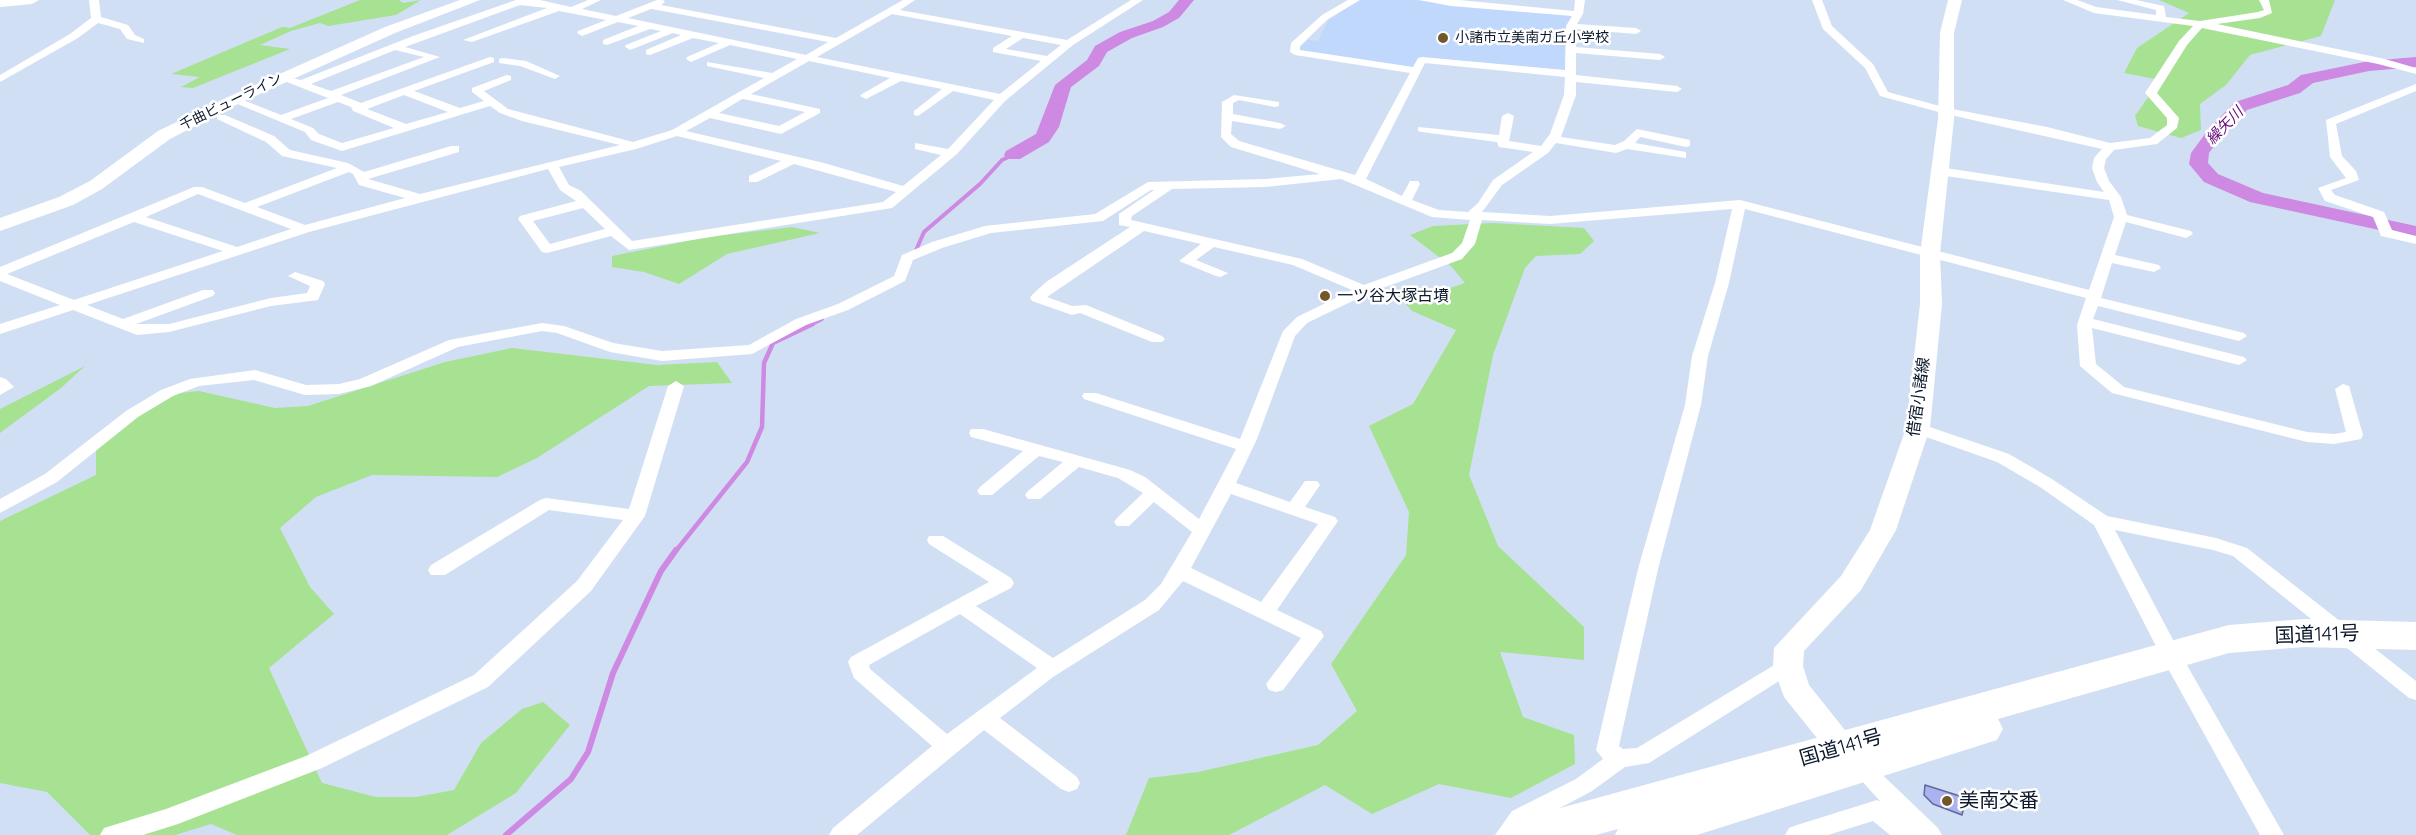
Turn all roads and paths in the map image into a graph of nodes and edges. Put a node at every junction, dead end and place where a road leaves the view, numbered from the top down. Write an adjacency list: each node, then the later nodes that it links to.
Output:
1 (32, 0): 18 (main road)
2 (94, 0): 24 (street)
3 (473, 0): 56 (main road, 千曲ビューライン)
4 (596, 0): 21 (street)
5 (664, 0): 19 (street)
6 (910, 0): 22 (street)
7 (1138, 0): 40 (street)
8 (1355, 0): 52 (street)
9 (1424, 0): 17 (street)
10 (1580, 0): 23 (street)
11 (1817, 0): 75 (street)
12 (1955, 0): 75 (main road, 借宿小諸線)
13 (2068, 0): 26 (street)
14 (2122, 0): 26 (street)
15 (2264, 0): 27 (street)
16 (532, 1): 20 (street); 41 (street)
17 (1453, 2): 23 (street)
18 (0, 3)
19 (652, 6): 25 (street); 37 (street)
20 (558, 8): 21 (street); 35 (street)
21 (570, 11): 25 (street)
22 (892, 11): 33 (street); 37 (street)
23 (1578, 14): 29 (street)
24 (96, 19): 36 (street); 60 (street)
25 (617, 19): 28 (street); 32 (street)
26 (2161, 19): 27 (street)
27 (2200, 25): 53 (street); 95 (street)
28 (649, 26): 30 (street); 38 (street)
29 (1571, 26): 31 (street); 43 (street)
30 (671, 30): 34 (street); 42 (street)
31 (1636, 31)
32 (582, 33)
33 (1022, 34): 40 (street); 48 (street)
34 (690, 35): 39 (street); 45 (street)
35 (468, 40)
36 (140, 41)
37 (838, 41): 47 (street)
38 (607, 42)
39 (729, 42): 44 (street); 57 (street)
40 (1069, 42): 48 (street)
41 (394, 47): 61 (street); 68 (street)
42 (630, 47)
43 (1569, 49): 46 (street); 55 (street)
44 (768, 50): 47 (street); 51 (street)
45 (650, 52)
46 (1660, 57)
47 (810, 58): 57 (street); 58 (street)
48 (1049, 59): 69 (street)
49 (490, 60): 65 (street)
50 (503, 61): 54 (street)
51 (744, 61)
52 (1416, 71): 55 (street); 108 (street)
53 (2409, 72)
54 (555, 76)
55 (1571, 76): 64 (street); 89 (street)
56 (283, 77): 61 (street); 70 (main road, 千曲ビューライン)
57 (775, 77): 66 (street)
58 (900, 77): 63 (street); 67 (street)
59 (507, 78): 71 (street)
60 (0, 79)
61 (302, 84): 68 (street)
62 (2416, 87): 126 (street)
63 (950, 88): 69 (street); 76 (street)
64 (1677, 89)
65 (404, 91): 73 (street); 74 (street)
66 (743, 96): 77 (street); 77 (street)
67 (867, 96)
68 (334, 97): 73 (street); 81 (street)
69 (1001, 99): 98 (street)
70 (234, 100): 81 (street); 121 (main road, 千曲ビューライン)
71 (492, 102): 74 (street); 92 (street)
72 (1275, 104): 78 (street)
73 (357, 109): 83 (street)
74 (457, 111): 83 (street)
75 (1946, 111): 95 (street); 104 (main road, 借宿小諸線)
76 (918, 113)
77 (709, 114): 86 (street)
78 (1226, 116): 82 (street); 105 (street)
79 (1508, 116): 88 (street)
80 (222, 117): 100 (street)
81 (279, 118): 94 (street)
82 (1280, 126)
83 (403, 127): 94 (street)
84 (1422, 129): 88 (street)
85 (1674, 130): 87 (street)
86 (676, 132): 92 (street); 101 (street)
87 (1637, 133): 90 (street); 91 (street)
88 (1504, 139): 97 (street)
89 (1552, 139): 91 (street); 97 (street)
90 (1686, 143)
91 (1625, 145): 99 (street)
92 (632, 146): 102 (street)
93 (919, 146): 98 (street)
94 (342, 147): 100 (street)
95 (2110, 147): 112 (street)
96 (455, 149): 106 (street)
97 (1544, 150): 119 (street)
98 (950, 153): 111 (street)
99 (1682, 155)
100 (313, 158): 103 (street)
101 (792, 160): 107 (street); 111 (street)
102 (551, 164): 113 (street); 115 (street)
103 (349, 168): 106 (street); 117 (street)
104 (1939, 171): 112 (street); 129 (main road, 借宿小諸線)
105 (1342, 176): 108 (street); 110 (street)
106 (360, 177): 113 (street)
107 (753, 179)
108 (1359, 180): 114 (street)
109 (1414, 184): 114 (street)
110 (1167, 187): 122 (street); 160 (street)
111 (904, 190): 124 (street)
112 (2115, 197): 120 (street)
113 (419, 198): 123 (street)
114 (1404, 202): 119 (street)
115 (585, 203): 124 (street); 124 (street)
116 (1740, 204): 119 (street); 129 (street); 179 (street)
117 (246, 207): 118 (street); 123 (street)
118 (134, 217): 128 (street); 133 (street)
119 (1474, 217): 135 (street)
120 (2121, 217): 125 (street); 130 (street)
121 (0, 225)
122 (1140, 227): 127 (street); 143 (street)
123 (304, 229): 128 (street)
124 (614, 231)
125 (2186, 234)
126 (2416, 240)
127 (1211, 243): 132 (street); 135 (street)
128 (236, 251): 138 (street)
129 (1930, 254): 137 (street); 150 (main road, 借宿小諸線)
130 (2109, 258): 131 (street); 137 (street)
131 (2154, 268)
132 (1221, 273)
133 (0, 274): 138 (street)
134 (295, 276): 140 (street)
135 (1364, 290): 152 (street)
136 (208, 293): 140 (street)
137 (2093, 298): 139 (street); 142 (street)
138 (78, 306): 140 (street); 141 (street)
139 (2085, 322): 144 (street); 147 (street)
140 (121, 325)
141 (0, 329)
142 (2239, 336)
143 (1157, 339)
144 (2239, 360)
145 (0, 382): 148 (street)
146 (676, 386): 162 (street)
147 (2343, 389)
148 (0, 390)
149 (1090, 396): 152 (street)
150 (1918, 428): 163 (street); 173 (main road, 借宿小諸線)
151 (977, 433): 153 (street)
152 (1244, 446): 156 (street)
153 (1036, 449): 154 (street); 157 (street)
154 (1075, 461): 158 (street); 159 (street)
155 (1311, 485): 161 (street)
156 (1226, 486): 161 (street); 165 (street)
157 (986, 491)
158 (1153, 493): 164 (street); 165 (street)
159 (1034, 495)
160 (0, 507)
161 (1293, 509): 170 (street)
162 (636, 516): 167 (street); 182 (street)
163 (2101, 521): 172 (street); 176 (street)
164 (1123, 522)
165 (1202, 531): 168 (street)
166 (936, 540): 169 (street)
167 (438, 570)
168 (1180, 571): 170 (street); 174 (street)
169 (961, 605): 174 (street); 178 (street)
170 (1264, 613): 175 (street)
171 (2416, 636): 172 (highway, 国道141号)
172 (2160, 657): 180 (highway, 国道141号); 190 (street)
173 (1788, 666): 179 (street); 180 (main road)
174 (1053, 668): 177 (street)
175 (1276, 684)
176 (2416, 692)
177 (984, 718): 178 (street); 181 (street)
178 (947, 746): 183 (street)
179 (1620, 758): 184 (street)
180 (1851, 758): 185 (highway, 国道141号); 186 (highway, 国道141号); 189 (street)
181 (1069, 783)
182 (112, 835)
183 (841, 835)
184 (1506, 835)
185 (1532, 835)
186 (1637, 835)
187 (1797, 835): 188 (street)
188 (1906, 835)
189 (1930, 835)
190 (2272, 835)

